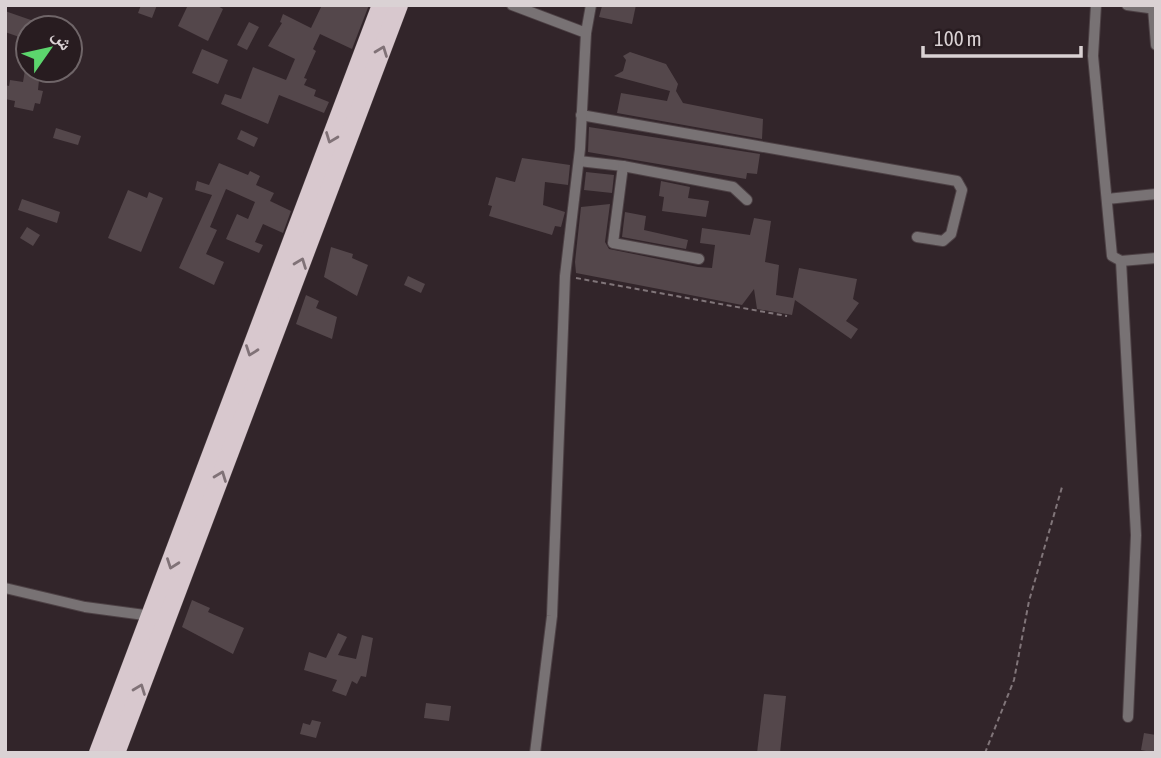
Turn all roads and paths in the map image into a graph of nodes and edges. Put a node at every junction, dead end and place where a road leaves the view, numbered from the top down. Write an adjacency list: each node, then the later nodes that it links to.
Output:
1 (381, 5): 26 (highway, one-way to 26)
2 (399, 5): 29 (highway, one-way to 2)
3 (512, 5): 8 (street)
4 (591, 5): 8 (street)
5 (1096, 5): 16 (street)
6 (1127, 5): 7 (street)
7 (1154, 8): 9 (street)
8 (586, 33): 10 (street)
9 (1156, 45)
10 (581, 115): 11 (street); 18 (street)
11 (579, 161): 12 (street); 22 (street)
12 (623, 166): 17 (street); 20 (street)
13 (1156, 184): 15 (street)
14 (1156, 194): 15 (street)
15 (1142, 195): 16 (street)
16 (1107, 199): 21 (street)
17 (747, 200)
18 (917, 237)
19 (1156, 258): 21 (street)
20 (699, 259)
21 (1121, 261): 27 (street)
22 (565, 276): 23 (path); 30 (street)
23 (787, 316)
24 (1062, 487): 31 (path)
25 (5, 588): 26 (street)
26 (152, 617): 28 (highway)
27 (1128, 717)
28 (99, 753)
29 (116, 753)
30 (535, 753)
31 (985, 753)

